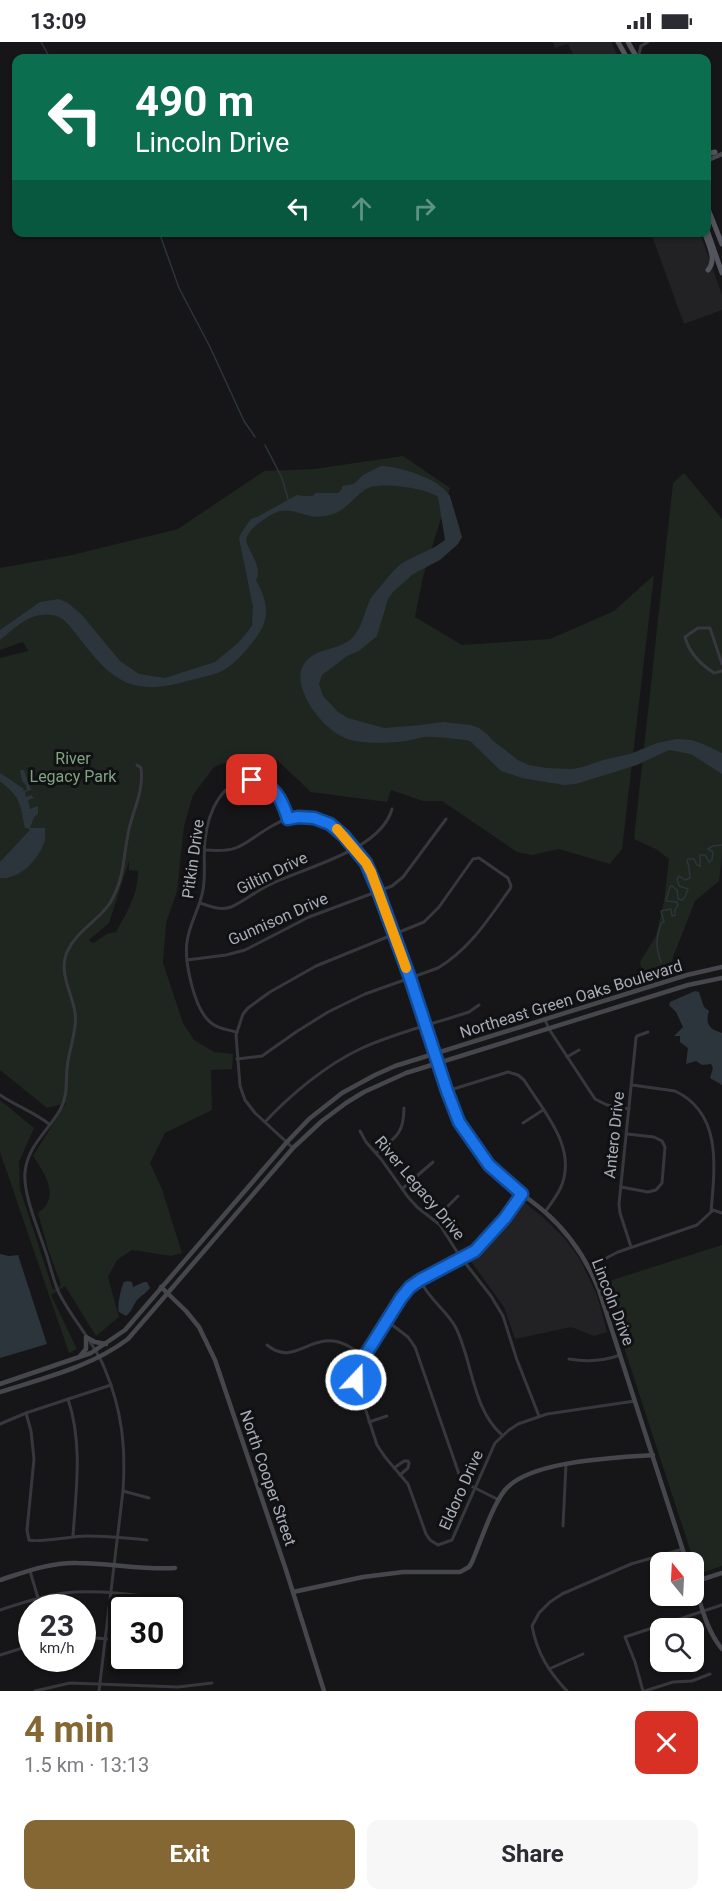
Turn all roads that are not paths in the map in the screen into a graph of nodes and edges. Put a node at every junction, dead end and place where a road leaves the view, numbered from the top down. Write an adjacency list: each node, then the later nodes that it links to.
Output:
1 (648, 42): 3 (street)
2 (629, 43): 3 (street)
3 (641, 46): 4 (street)
4 (639, 54)
5 (722, 149): 6 (main road)
6 (715, 152): 7 (main road)
7 (711, 153)
8 (711, 216): 11 (main road)
9 (706, 237): 12 (main road)
10 (709, 237): 13 (main road)
11 (722, 244)
12 (708, 270)
13 (722, 270)
14 (722, 664): 15 (street)
15 (722, 671)
16 (137, 765): 48 (street)
17 (392, 809): 20 (street, Giltin Drive)
18 (288, 819): 20 (street, Lincoln Drive); 21 (street, Lincoln Drive); 21 (street, Pitkin Drive)
19 (446, 819): 22 (street, Gunnison Drive)
20 (354, 848): 22 (street, Lincoln Drive); 23 (street, Giltin Drive)
21 (205, 850): 23 (street, Pitkin Drive)
22 (378, 891): 24 (street, Lincoln Drive); 25 (street, Gunnison Drive)
23 (200, 903): 25 (street, Pitkin Drive)
24 (394, 935): 27 (street, Lincoln Drive); 27 (street); 33 (street)
25 (187, 960): 33 (street, Pitkin Drive)
26 (722, 968): 30 (main road, Northeast Green Oaks Boulevard)
27 (410, 978): 31 (street, Lincoln Drive); 38 (street)
28 (722, 978): 32 (main road, Northeast Green Oaks Boulevard)
29 (479, 1005): 31 (street)
30 (545, 1020): 32 (street); 36 (main road, Northeast Green Oaks Boulevard)
31 (426, 1026): 36 (street, Lincoln Drive); 46 (street)
32 (549, 1029): 37 (street); 39 (main road, Northeast Green Oaks Boulevard)
33 (237, 1032): 38 (street)
34 (648, 1032): 40 (street, Antero Drive)
35 (579, 1050): 37 (street)
36 (435, 1054): 39 (main road, Lincoln Drive); 51 (main road, Northeast Green Oaks Boulevard)
37 (567, 1057): 44 (street)
38 (237, 1059): 46 (street)
39 (437, 1064): 41 (main road, Lincoln Drive); 52 (main road, Northeast Green Oaks Boulevard)
40 (632, 1085): 44 (street, Antero Drive); 60 (street)
41 (447, 1091): 45 (street); 57 (main road, Lincoln Drive)
42 (0, 1095): 48 (street)
43 (404, 1108): 53 (street)
44 (629, 1109): 50 (street, Antero Drive)
45 (543, 1110): 47 (street); 59 (street)
46 (265, 1122): 51 (street)
47 (523, 1123)
48 (50, 1124): 72 (street)
49 (360, 1131): 53 (street, River Legacy Drive)
50 (627, 1134): 55 (street, Antero Drive); 55 (street)
51 (287, 1142): 52 (street); 63 (main road, Northeast Green Oaks Boulevard)
52 (293, 1148): 64 (main road, Northeast Green Oaks Boulevard)
53 (376, 1153): 56 (street, River Legacy Drive)
54 (433, 1162): 56 (street)
55 (621, 1187): 65 (street, Antero Drive)
56 (402, 1189): 62 (street, River Legacy Drive)
57 (522, 1194): 59 (main road, Lincoln Drive); 66 (street)
58 (458, 1196): 62 (street)
59 (545, 1212): 67 (main road, Lincoln Drive)
60 (711, 1212): 61 (street); 65 (street)
61 (722, 1213)
62 (434, 1220): 66 (street, River Legacy Drive)
63 (208, 1234): 64 (main road); 69 (main road, Northeast Green Oaks Boulevard)
64 (215, 1240): 70 (main road, Northeast Green Oaks Boulevard)
65 (631, 1247): 67 (street)
66 (463, 1259): 68 (street); 88 (street, River Legacy Drive)
67 (590, 1267): 76 (main road, Lincoln Drive)
68 (420, 1280): 71 (street); 91 (street)
69 (161, 1287): 70 (main road, North Cooper Street); 73 (main road, Northeast Green Oaks Boulevard)
70 (168, 1293): 79 (main road, Northeast Green Oaks Boulevard); 112 (main road, North Cooper Street)
71 (387, 1321): 77 (street); 96 (street)
72 (86, 1337): 73 (main road); 75 (street); 78 (main road)
73 (106, 1344): 75 (main road, Northeast Green Oaks Boulevard)
74 (267, 1345): 77 (street)
75 (95, 1351): 78 (main road, Northeast Green Oaks Boulevard); 79 (street)
76 (620, 1355): 80 (street); 85 (main road, Lincoln Drive)
77 (364, 1357): 89 (street)
78 (79, 1358): 81 (main road, Northeast Green Oaks Boulevard)
79 (99, 1358): 82 (street); 83 (main road, Northeast Green Oaks Boulevard)
80 (570, 1359)
81 (0, 1384)
82 (111, 1385): 84 (street); 97 (street)
83 (0, 1392)
84 (68, 1400): 86 (street); 101 (street)
85 (635, 1401): 88 (street, Eldoro Drive); 92 (main road, Lincoln Drive)
86 (26, 1413): 90 (street); 101 (street)
87 (387, 1416): 89 (street)
88 (539, 1416): 91 (street, Eldoro Drive)
89 (369, 1422): 94 (street)
90 (0, 1424)
91 (502, 1436): 96 (street, Eldoro Drive)
92 (653, 1455): 93 (main road); 104 (main road, Lincoln Drive)
93 (566, 1464): 99 (main road); 100 (street)
94 (394, 1468): 95 (street); 95 (street)
95 (400, 1475): 96 (street, Eldoro Drive)
96 (475, 1488): 99 (street)
97 (123, 1491): 98 (street); 102 (street)
98 (149, 1498)
99 (499, 1500): 112 (main road)
100 (563, 1526)
101 (73, 1536): 102 (street)
102 (117, 1538): 103 (street); 106 (street)
103 (147, 1540)
104 (683, 1549): 105 (main road, Lincoln Drive); 131 (street)
105 (684, 1552)
106 (114, 1566): 107 (main road); 108 (main road); 113 (street)
107 (175, 1568)
108 (30, 1570): 111 (main road); 114 (street)
109 (722, 1573): 110 (main road)
110 (704, 1578)
111 (0, 1580)
112 (293, 1592): 139 (main road, North Cooper Street)
113 (111, 1593): 115 (street); 116 (street); 125 (street)
114 (37, 1594)
115 (60, 1594)
116 (121, 1594)
117 (18, 1604): 120 (street)
118 (722, 1605): 121 (street)
119 (701, 1606): 121 (main road)
120 (0, 1610)
121 (703, 1611): 122 (street); 128 (main road)
122 (684, 1618)
123 (650, 1629): 141 (street)
124 (96, 1638): 125 (street)
125 (105, 1638): 126 (street); 134 (street)
126 (108, 1638)
127 (18, 1649): 130 (street)
128 (722, 1649)
129 (583, 1654): 131 (street)
130 (0, 1655)
131 (549, 1669): 140 (street)
132 (710, 1674): 141 (street)
133 (212, 1683): 136 (street)
134 (100, 1684): 135 (street); 137 (street); 138 (street)
135 (145, 1689): 136 (street)
136 (194, 1689)
137 (35, 1691)
138 (99, 1691)
139 (324, 1691)
140 (567, 1691)
141 (644, 1691)

